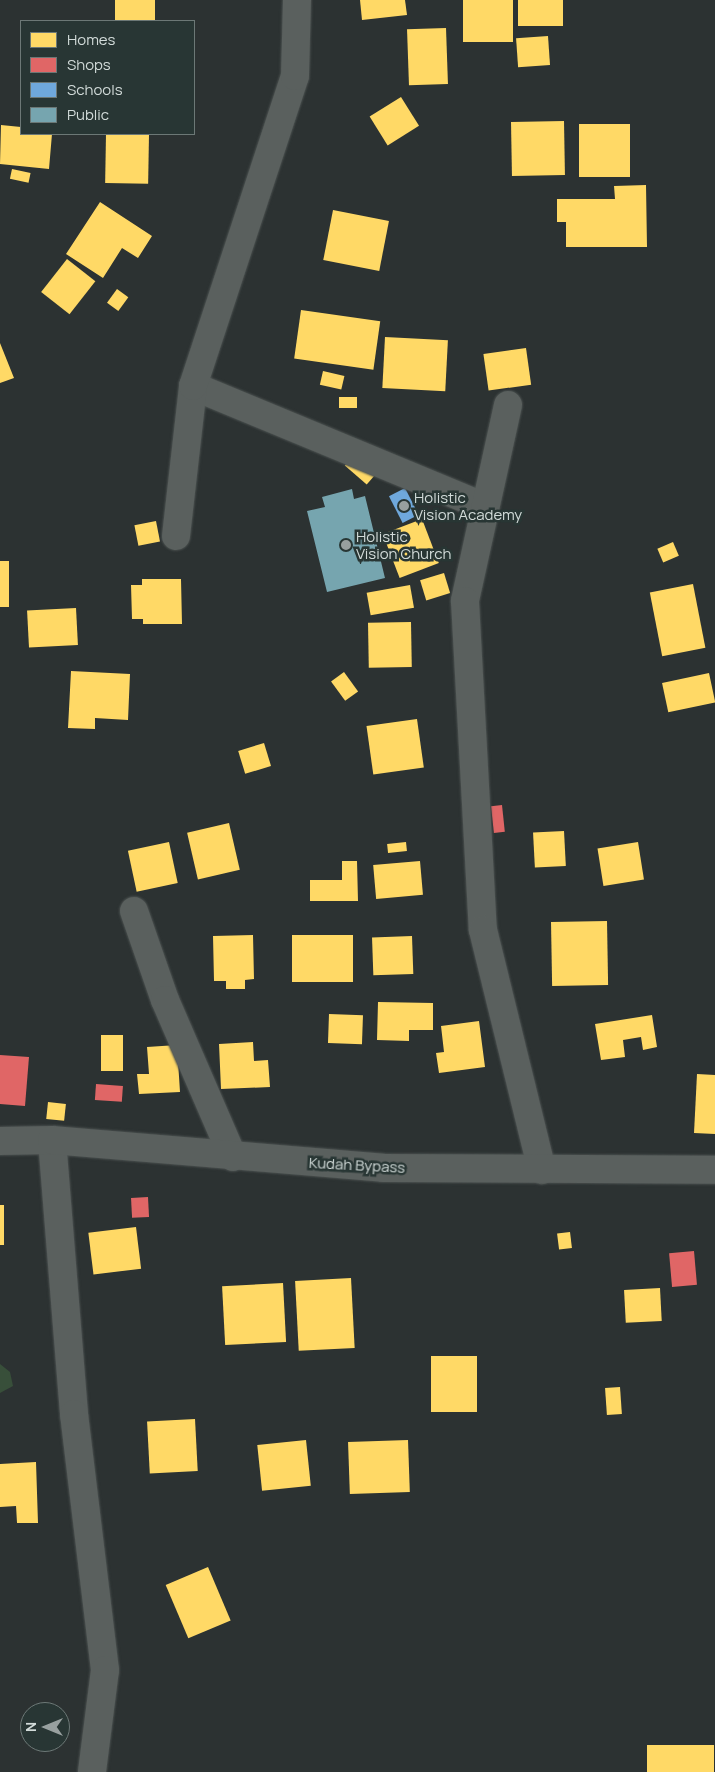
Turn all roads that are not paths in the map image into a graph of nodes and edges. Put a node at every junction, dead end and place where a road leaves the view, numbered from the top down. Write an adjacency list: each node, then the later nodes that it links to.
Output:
1 (297, 0): 2 (street)
2 (193, 386): 4 (street); 5 (street)
3 (508, 405): 4 (street)
4 (483, 506): 10 (street)
5 (176, 536)
6 (134, 911): 9 (street)
7 (52, 1140): 8 (street, Kudah Bypass); 9 (street, Kudah Bypass); 12 (street)
8 (0, 1141)
9 (233, 1157): 10 (street, Kudah Bypass)
10 (542, 1170): 11 (street, Kudah Bypass)
11 (714, 1171)
12 (92, 1772)

